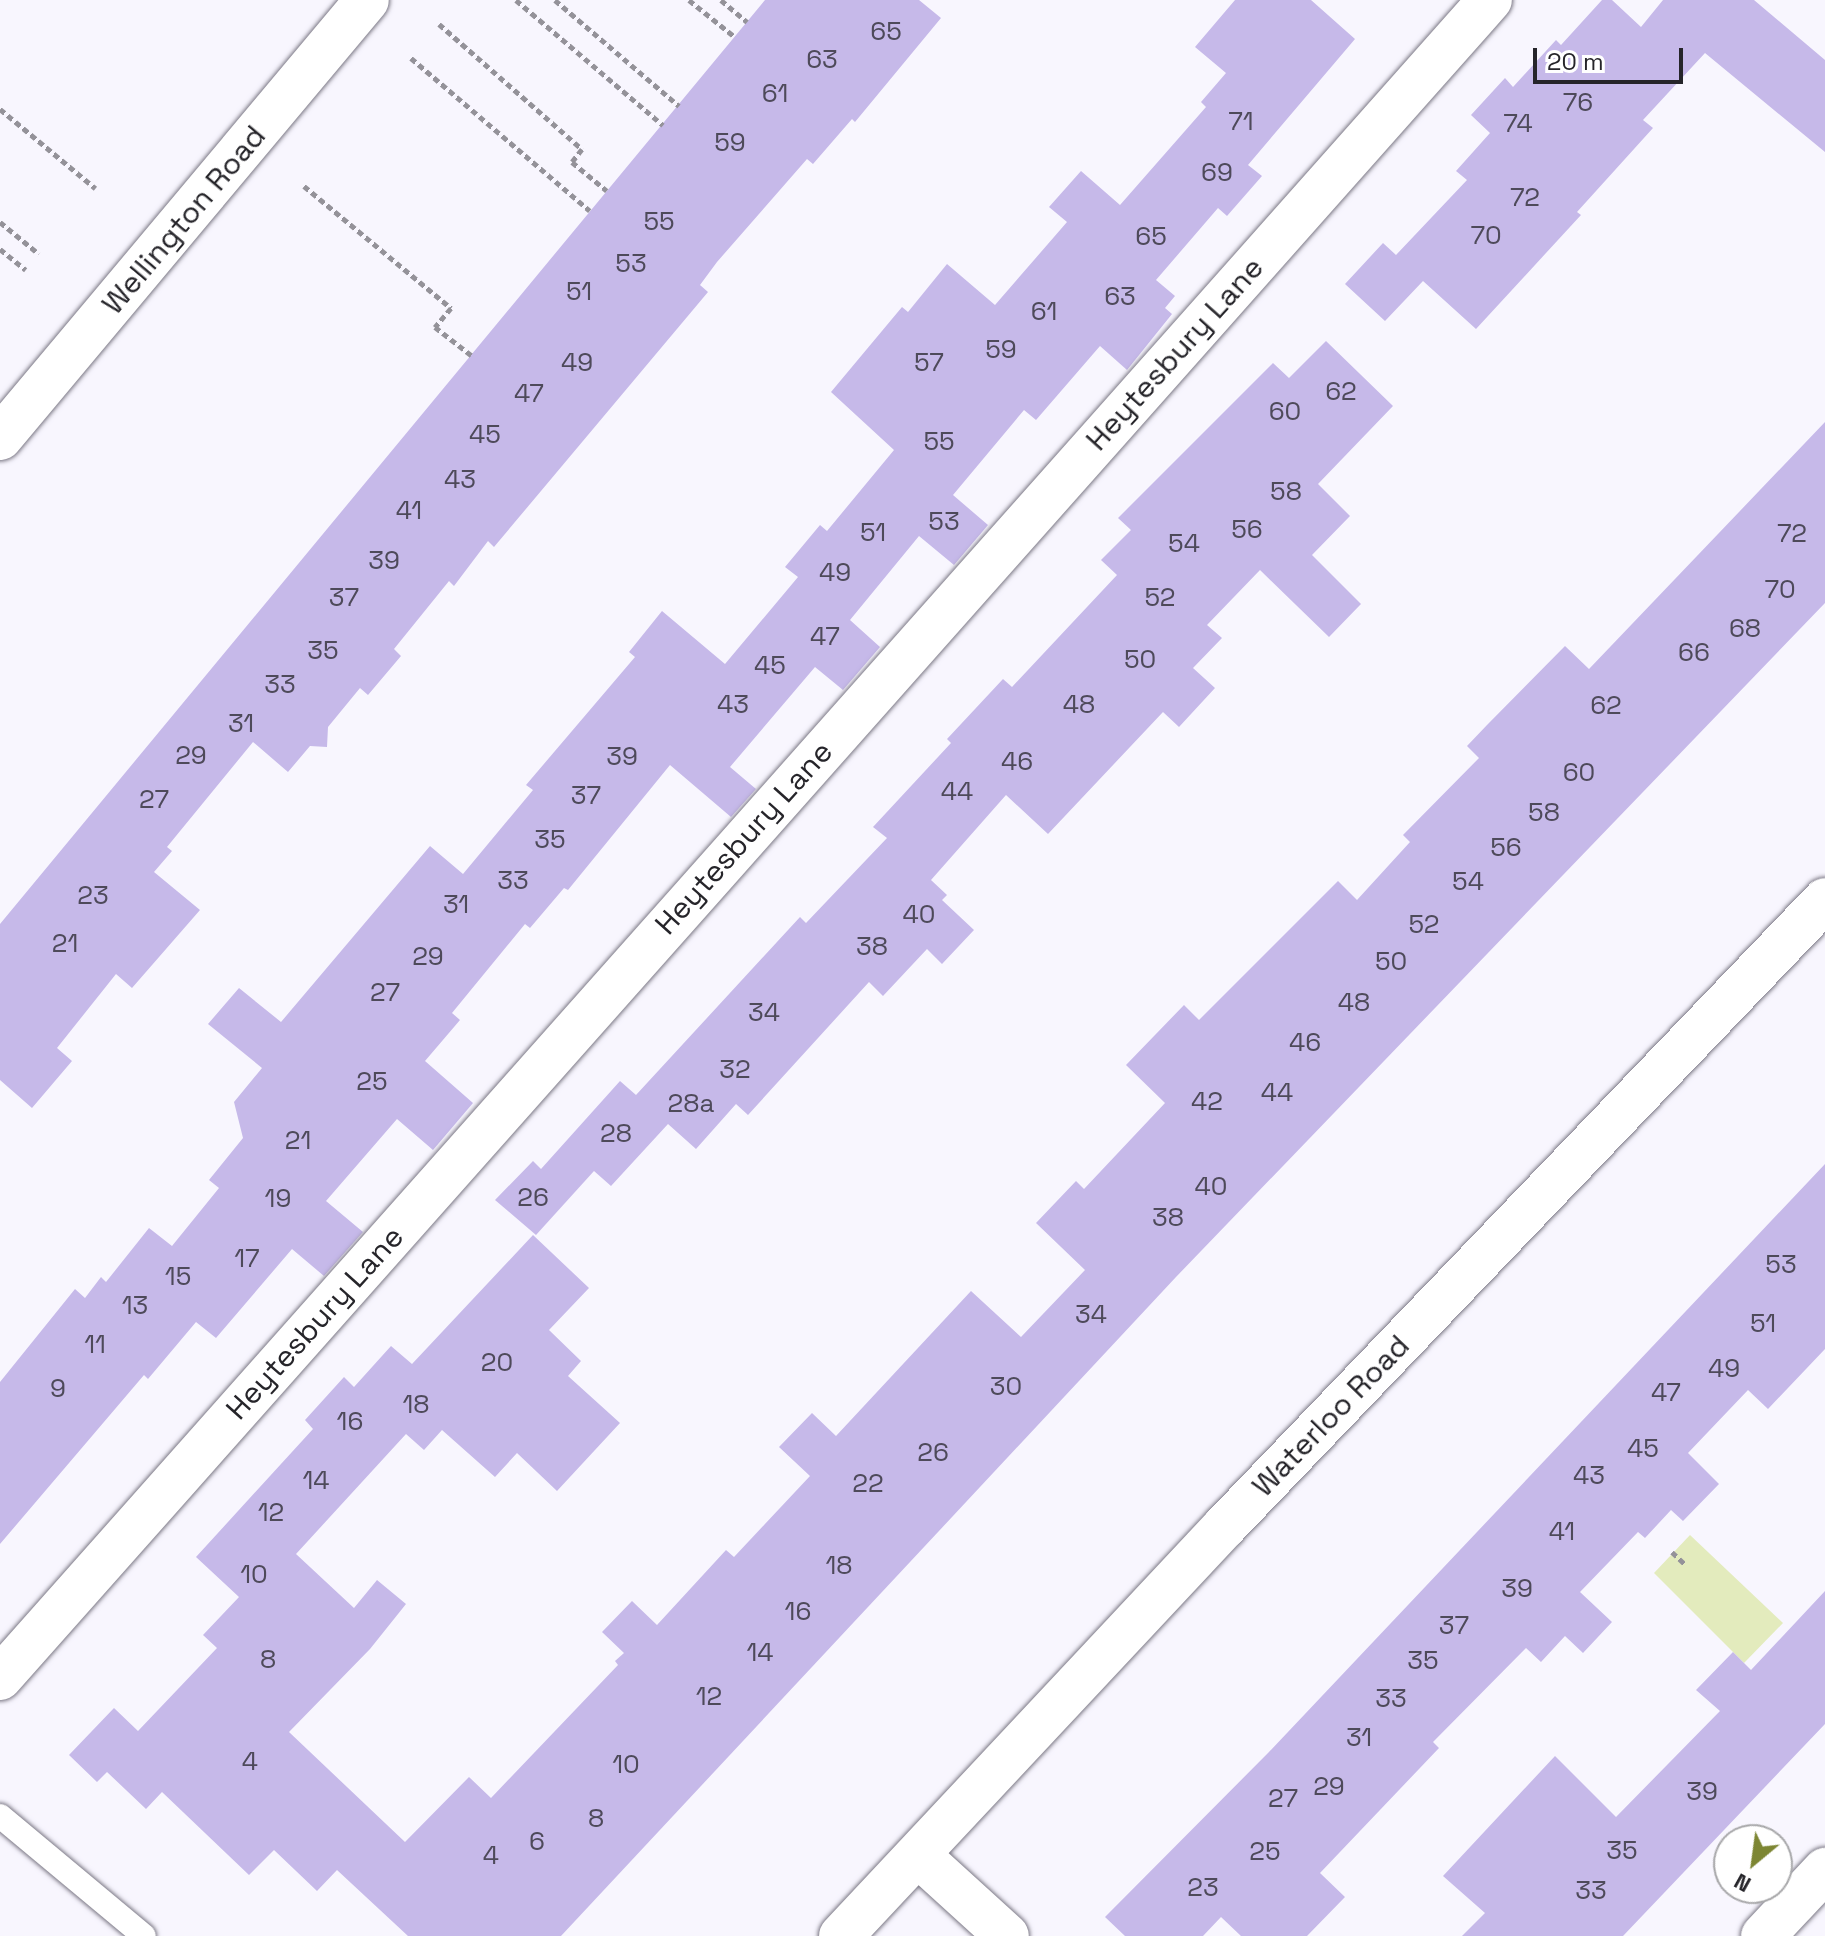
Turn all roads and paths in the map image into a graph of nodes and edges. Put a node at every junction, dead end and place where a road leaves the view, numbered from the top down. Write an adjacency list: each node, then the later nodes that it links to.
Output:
1 (367, 0): 23 (street, Wellington Road)
2 (516, 0): 13 (path)
3 (555, 0): 11 (path)
4 (689, 0): 9 (path)
5 (721, 0): 7 (path)
6 (1490, 0): 27 (street, Heytesbury Lane)
7 (747, 22)
8 (439, 24): 16 (path)
9 (735, 37)
10 (411, 58): 17 (path)
11 (679, 106)
12 (0, 109): 15 (path)
13 (663, 125)
14 (304, 186): 22 (path)
15 (95, 188)
16 (607, 191)
17 (590, 211)
18 (0, 222): 20 (path)
19 (0, 249): 21 (path)
20 (39, 254)
21 (26, 270)
22 (471, 355)
23 (0, 438)
24 (1825, 900): 29 (street, Waterloo Road)
25 (1672, 1552): 26 (path)
26 (1686, 1565)
27 (0, 1678)
28 (0, 1816): 31 (lane)
29 (918, 1855): 32 (street, Waterloo Road); 33 (street)
30 (1825, 1870): 34 (street)
31 (144, 1936)
32 (841, 1936)
33 (1007, 1936)
34 (1763, 1936)

